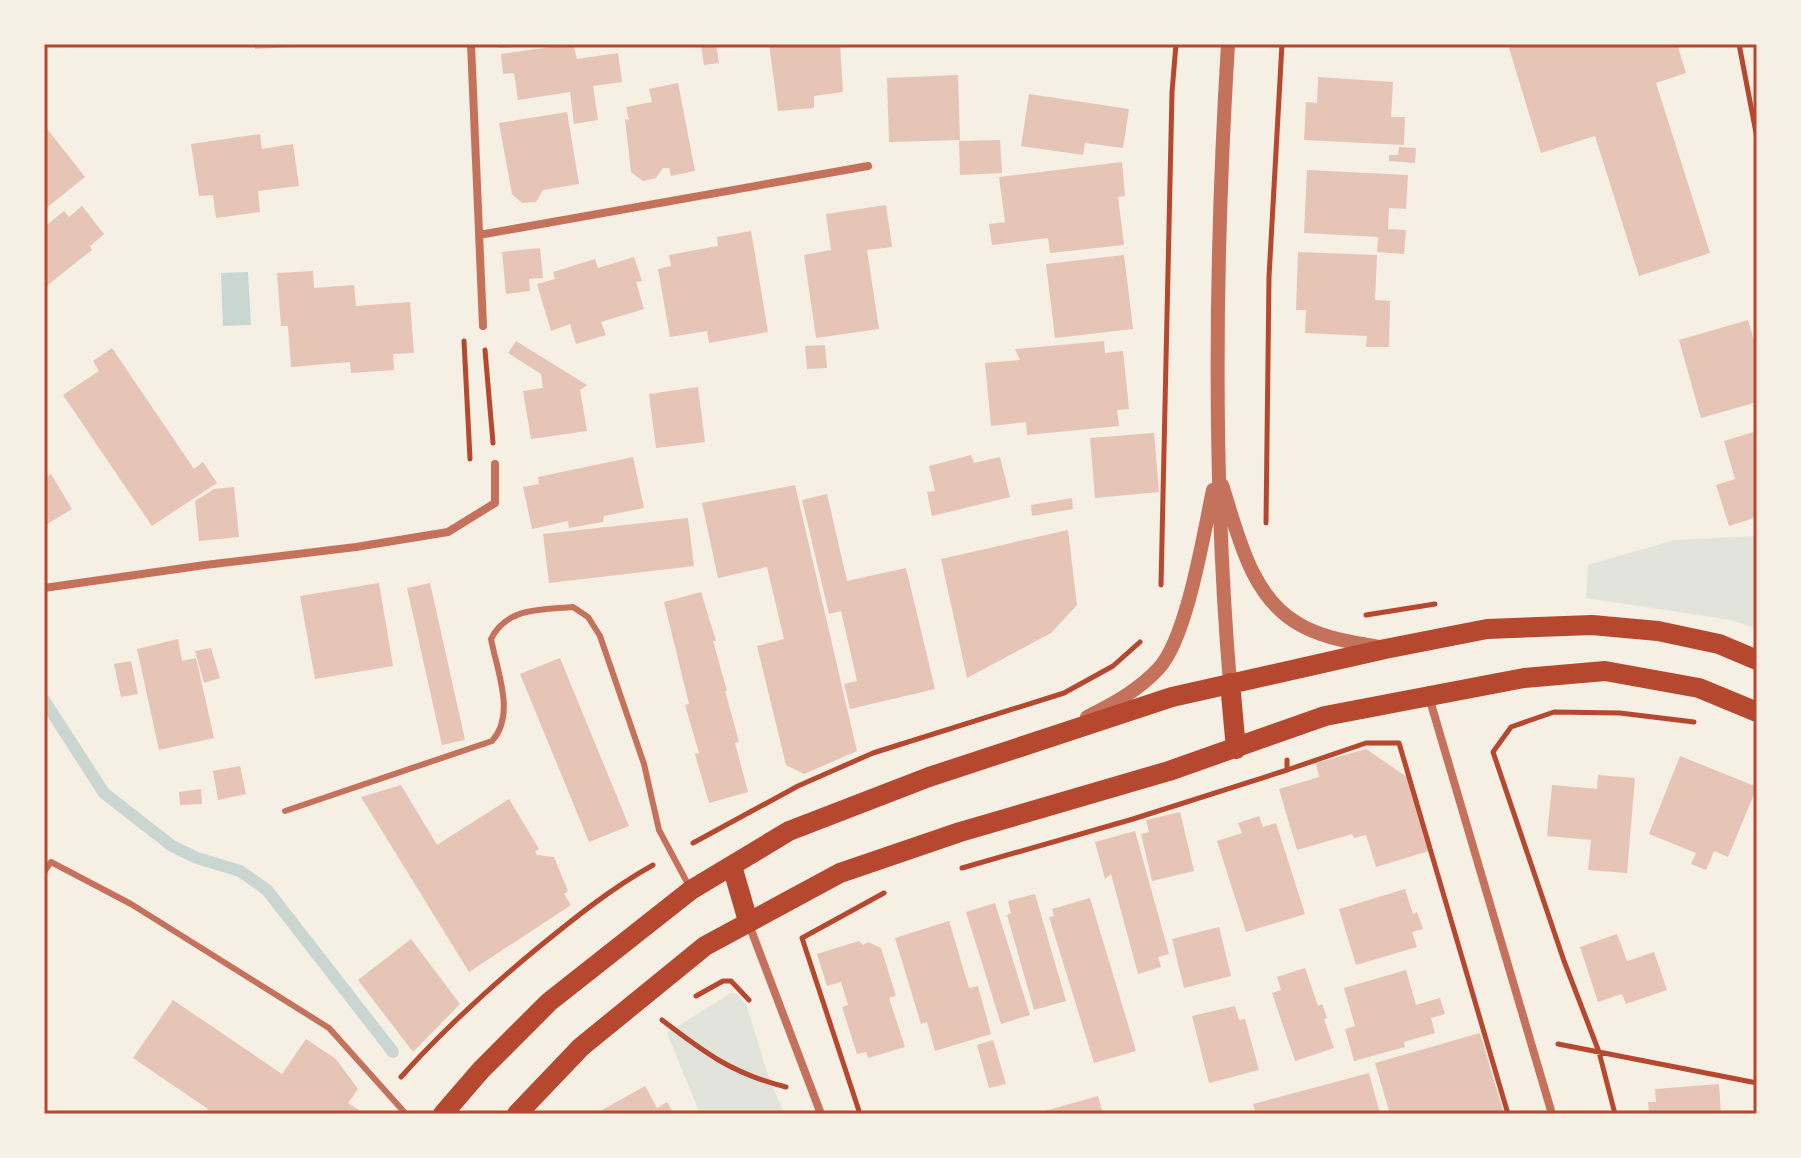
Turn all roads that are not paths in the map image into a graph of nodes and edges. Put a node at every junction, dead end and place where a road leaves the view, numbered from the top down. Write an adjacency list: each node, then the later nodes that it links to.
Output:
1 (471, 44): 4 (street)
2 (1228, 44): 7 (street)
3 (868, 166): 4 (street)
4 (479, 235): 5 (street)
5 (483, 326)
6 (495, 464): 8 (street)
7 (1217, 470): 9 (street); 11 (street); 14 (street)
8 (44, 588)
9 (1385, 649): 10 (main road); 11 (main road)
10 (1757, 660)
11 (1230, 683): 14 (main road); 15 (main road)
12 (1428, 696): 13 (main road); 15 (main road); 25 (street)
13 (1757, 712)
14 (1031, 746): 17 (main road)
15 (1236, 749): 20 (main road)
16 (285, 811): 19 (lane)
17 (732, 866): 19 (main road); 20 (main road)
18 (44, 872): 21 (lane)
19 (691, 890): 22 (main road)
20 (748, 921): 23 (main road); 24 (street)
21 (406, 1114)
22 (443, 1114)
23 (517, 1114)
24 (821, 1114)
25 (1552, 1114)

